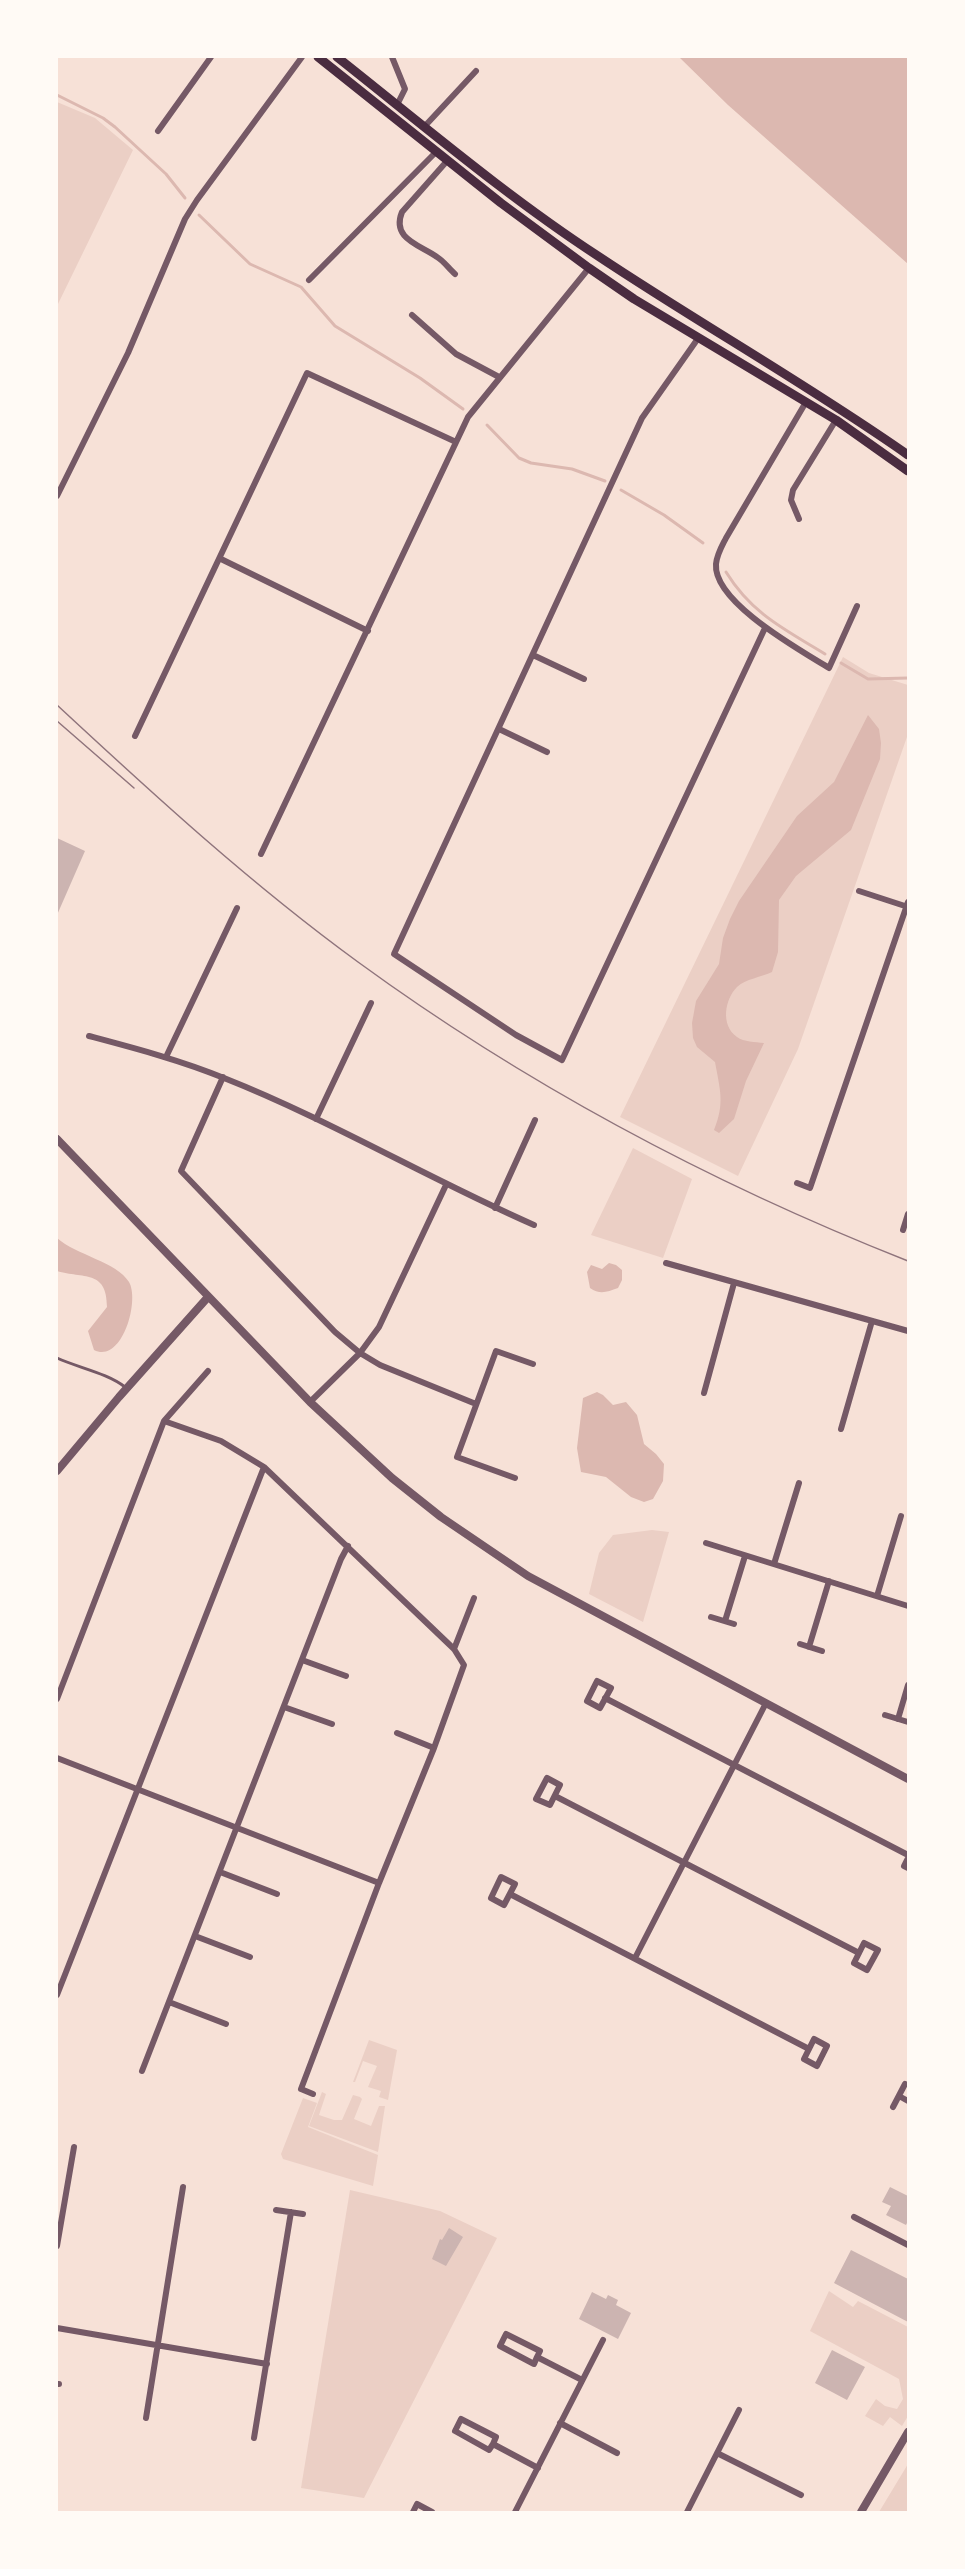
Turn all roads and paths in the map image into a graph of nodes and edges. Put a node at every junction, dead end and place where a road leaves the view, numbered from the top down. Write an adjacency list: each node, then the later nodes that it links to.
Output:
1 (211, 57): 9 (street)
2 (302, 57): 23 (street)
3 (318, 57): 10 (main road)
4 (337, 57): 7 (main road)
5 (392, 57): 7 (street)
6 (476, 71): 8 (street)
7 (397, 105): 8 (main road)
8 (424, 127): 21 (main road)
9 (158, 132)
10 (436, 152): 11 (main road); 14 (street)
11 (447, 161): 12 (main road); 13 (street)
12 (589, 268): 16 (main road); 17 (street)
13 (455, 274)
14 (309, 280)
15 (412, 315): 17 (street)
16 (699, 337): 18 (main road); 29 (street)
17 (499, 377): 20 (street)
18 (806, 402): 19 (main road); 27 (street)
19 (836, 420): 22 (main road); 24 (street)
20 (456, 442): 25 (street); 28 (street)
21 (908, 455)
22 (908, 471)
23 (57, 496)
24 (799, 519)
25 (220, 559): 28 (street); 32 (street)
26 (857, 606): 27 (street)
27 (765, 628): 31 (street)
28 (368, 631): 34 (street)
29 (533, 655): 30 (street); 31 (street)
30 (585, 679)
31 (499, 729): 33 (street)
32 (135, 736)
33 (547, 752)
34 (261, 854)
35 (859, 891): 36 (street)
36 (907, 905): 45 (street)
37 (237, 908): 40 (street)
38 (372, 1003): 42 (street)
39 (89, 1036): 40 (street)
40 (166, 1057): 41 (street)
41 (223, 1077): 42 (street); 56 (street)
42 (316, 1119): 46 (street)
43 (535, 1120): 47 (street)
44 (57, 1138): 53 (street)
45 (797, 1183)
46 (446, 1185): 47 (street); 56 (street)
47 (495, 1208): 49 (street)
48 (908, 1214): 50 (street)
49 (534, 1225)
50 (903, 1230)
51 (666, 1263): 52 (street)
52 (734, 1283): 54 (street); 61 (street)
53 (208, 1297): 60 (street); 62 (street)
54 (872, 1321): 55 (street); 65 (street)
55 (908, 1331)
56 (360, 1353): 62 (street); 63 (street)
57 (57, 1358): 60 (lane)
58 (533, 1364): 63 (street)
59 (208, 1371): 64 (street)
60 (126, 1389): 67 (street)
61 (704, 1393)
62 (310, 1402): 91 (street)
63 (476, 1404): 68 (street)
64 (164, 1421): 66 (street); 90 (street)
65 (841, 1428)
66 (264, 1467): 72 (street); 102 (street)
67 (57, 1471)
68 (515, 1478)
69 (799, 1483): 74 (street)
70 (901, 1516): 76 (street)
71 (706, 1543): 73 (street)
72 (348, 1546): 84 (street); 86 (street)
73 (745, 1556): 74 (street); 80 (street)
74 (774, 1564): 75 (street)
75 (829, 1581): 76 (street); 83 (street)
76 (877, 1596): 78 (street)
77 (474, 1598): 84 (street)
78 (908, 1606)
79 (711, 1617): 80 (street)
80 (725, 1622): 81 (street)
81 (734, 1624)
82 (800, 1644): 83 (street)
83 (809, 1647): 85 (street)
84 (454, 1649): 98 (street)
85 (822, 1651)
86 (302, 1660): 87 (street); 92 (street)
87 (345, 1676)
88 (908, 1685): 94 (street)
89 (605, 1698): 89 (street); 100 (street)
90 (57, 1699)
91 (766, 1703): 100 (street); 101 (street)
92 (284, 1707): 96 (street); 104 (street)
93 (885, 1715): 94 (street)
94 (898, 1719): 95 (street)
95 (908, 1722)
96 (332, 1724)
97 (397, 1733): 98 (street)
98 (434, 1748): 109 (street)
99 (57, 1758): 102 (street)
100 (735, 1765): 105 (street); 106 (street)
101 (908, 1779)
102 (137, 1789): 104 (street); 116 (street)
103 (555, 1796): 103 (street); 106 (street)
104 (237, 1829): 108 (street); 109 (street)
105 (908, 1856): 107 (street)
106 (684, 1863): 113 (street); 115 (street)
107 (908, 1868)
108 (220, 1872): 110 (street); 112 (street)
109 (379, 1883): 122 (street)
110 (276, 1894)
111 (510, 1894): 111 (street); 115 (street)
112 (195, 1936): 114 (street); 117 (street)
113 (859, 1953): 113 (street)
114 (250, 1957)
115 (635, 1958): 119 (street)
116 (57, 1995)
117 (169, 2002): 118 (street); 120 (street)
118 (226, 2024)
119 (809, 2049): 119 (street)
120 (142, 2070)
121 (905, 2084): 123 (street)
122 (313, 2094)
123 (899, 2096): 124 (street); 125 (street)
124 (908, 2101)
125 (893, 2107)
126 (74, 2147): 133 (street)
127 (183, 2187): 136 (street)
128 (276, 2210): 129 (street)
129 (291, 2212): 130 (street); 138 (street)
130 (303, 2214)
131 (854, 2217): 132 (street)
132 (908, 2245)
133 (57, 2246)
134 (57, 2328): 136 (street)
135 (603, 2340): 139 (street)
136 (156, 2343): 138 (street); 141 (street)
137 (537, 2357): 137 (street); 139 (street)
138 (267, 2364): 144 (street)
139 (582, 2380): 142 (street)
140 (739, 2410): 147 (street)
141 (146, 2418)
142 (560, 2423): 146 (street); 148 (street)
143 (908, 2433): 155 (street)
144 (254, 2438)
145 (492, 2444): 145 (street); 148 (street)
146 (617, 2452)
147 (717, 2453): 149 (street); 154 (street)
148 (538, 2468): 150 (street)
149 (801, 2495)
150 (516, 2510): 153 (street)
151 (413, 2512): 152 (street)
152 (432, 2512)
153 (526, 2512)
154 (687, 2512)
155 (861, 2512)

